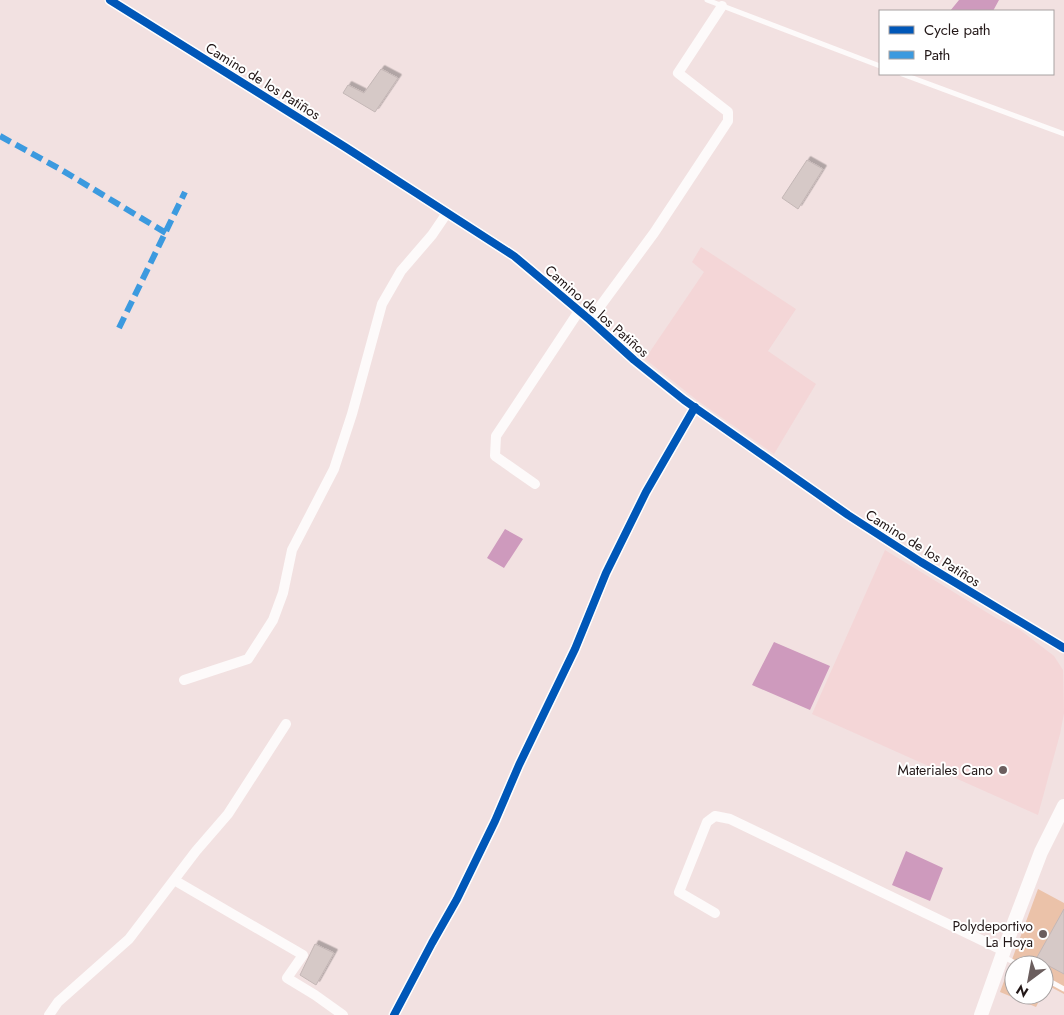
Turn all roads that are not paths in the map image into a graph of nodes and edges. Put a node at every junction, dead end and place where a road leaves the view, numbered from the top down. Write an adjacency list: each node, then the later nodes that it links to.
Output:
1 (110, 0): 7 (street, Camino de los Patiños)
2 (707, 0): 3 (lane)
3 (722, 6): 4 (lane); 9 (street)
4 (879, 66)
5 (905, 75): 6 (lane)
6 (1064, 134)
7 (447, 213): 8 (street, Camino de los Patiños); 13 (street)
8 (579, 311): 9 (street, Camino de los Patiños); 11 (street)
9 (590, 320): 10 (street, Camino de los Patiños)
10 (695, 407): 12 (street, Camino de los Patiños); 22 (street)
11 (535, 484)
12 (1064, 648)
13 (184, 680)
14 (286, 724): 16 (street)
15 (1064, 806): 18 (main road)
16 (174, 880): 20 (street); 21 (street)
17 (715, 913): 18 (street)
18 (1003, 953): 19 (lane); 23 (main road)
19 (1006, 955)
20 (49, 1015)
21 (343, 1015)
22 (394, 1015)
23 (981, 1015)

